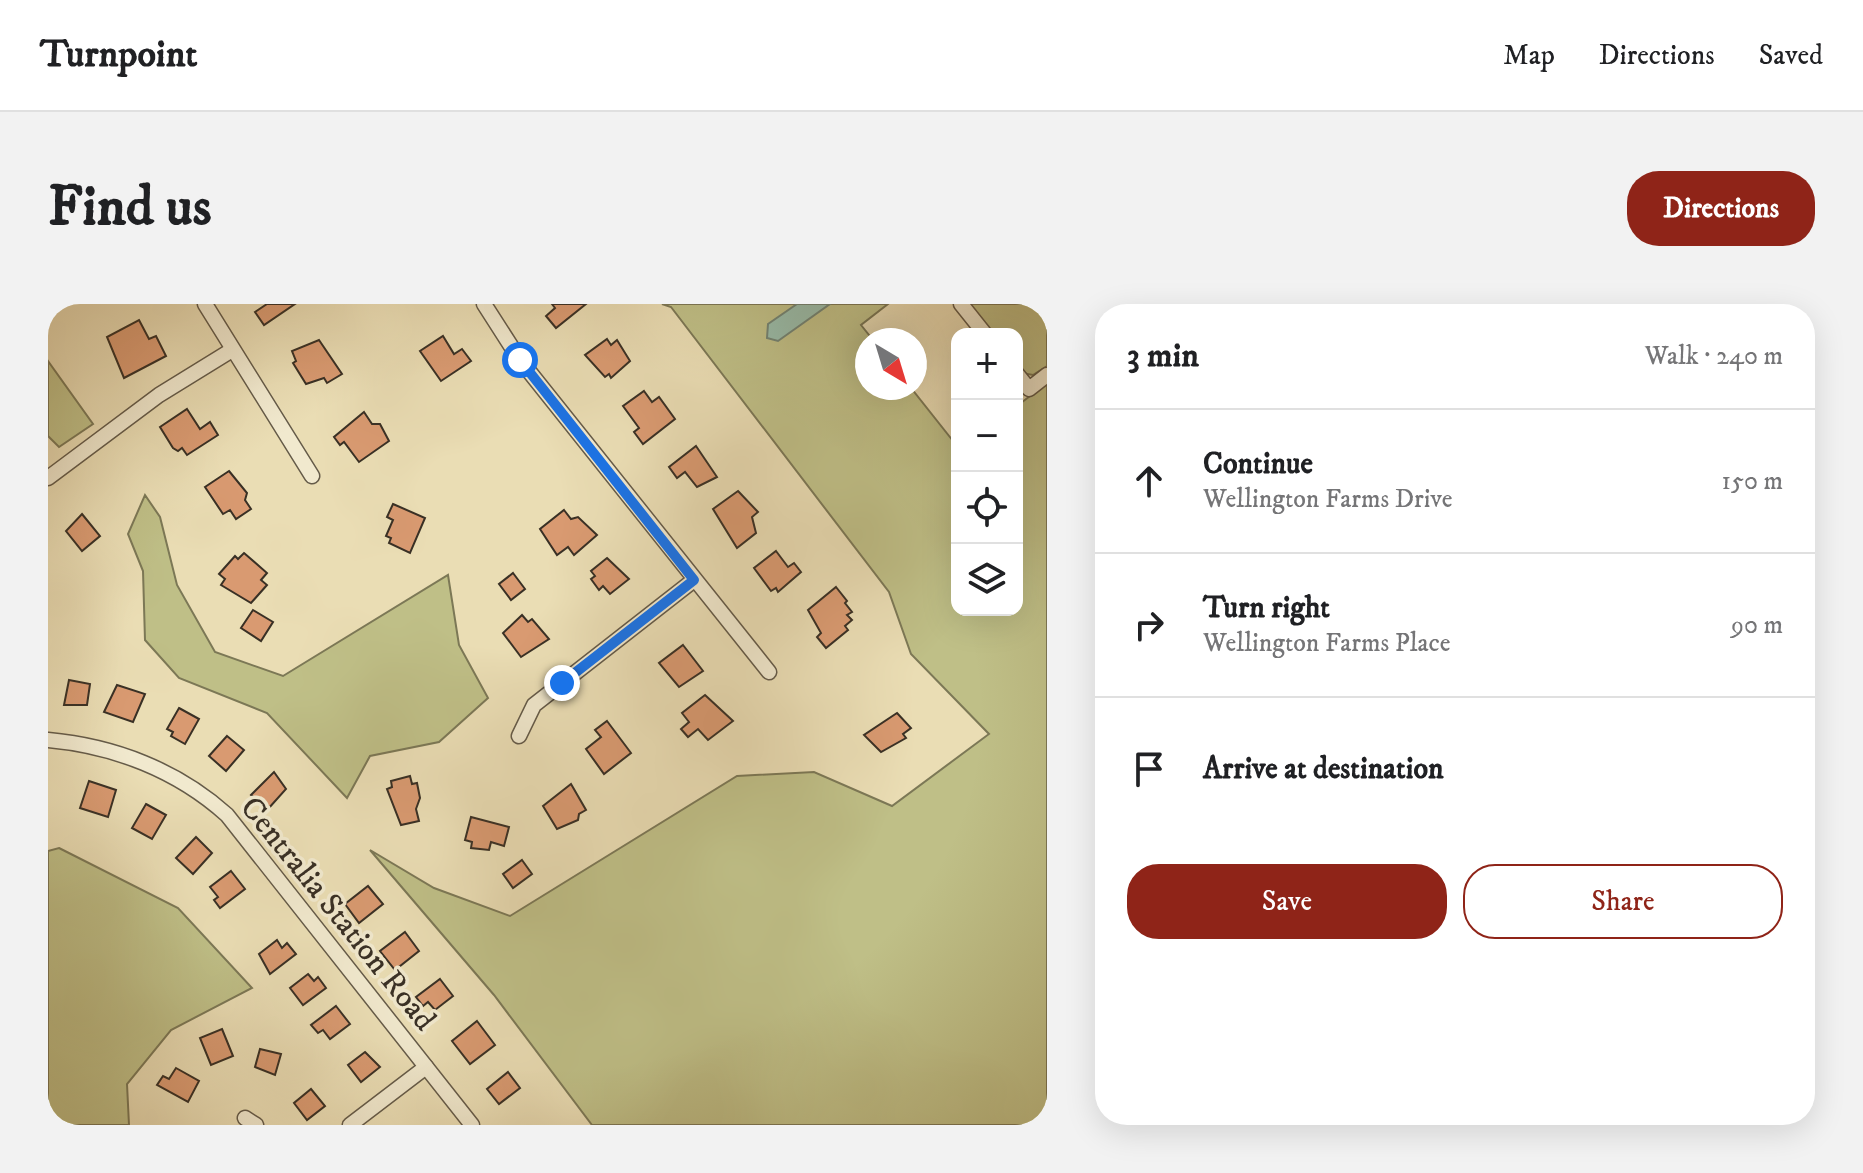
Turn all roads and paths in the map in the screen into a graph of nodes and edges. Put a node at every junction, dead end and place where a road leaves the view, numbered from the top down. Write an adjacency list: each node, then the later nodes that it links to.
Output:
1 (205, 304): 5 (street)
2 (484, 304): 10 (street)
3 (961, 304): 4 (street)
4 (980, 328)
5 (232, 350): 8 (street); 9 (street)
6 (1047, 375): 7 (street)
7 (1023, 382)
8 (312, 476)
9 (49, 478)
10 (694, 580): 11 (street); 12 (street)
11 (769, 672)
12 (519, 736)
13 (48, 740): 14 (street, Centralia Station Road)
14 (426, 1067): 15 (street); 16 (street, Centralia Station Road)
15 (350, 1125)
16 (472, 1125)

